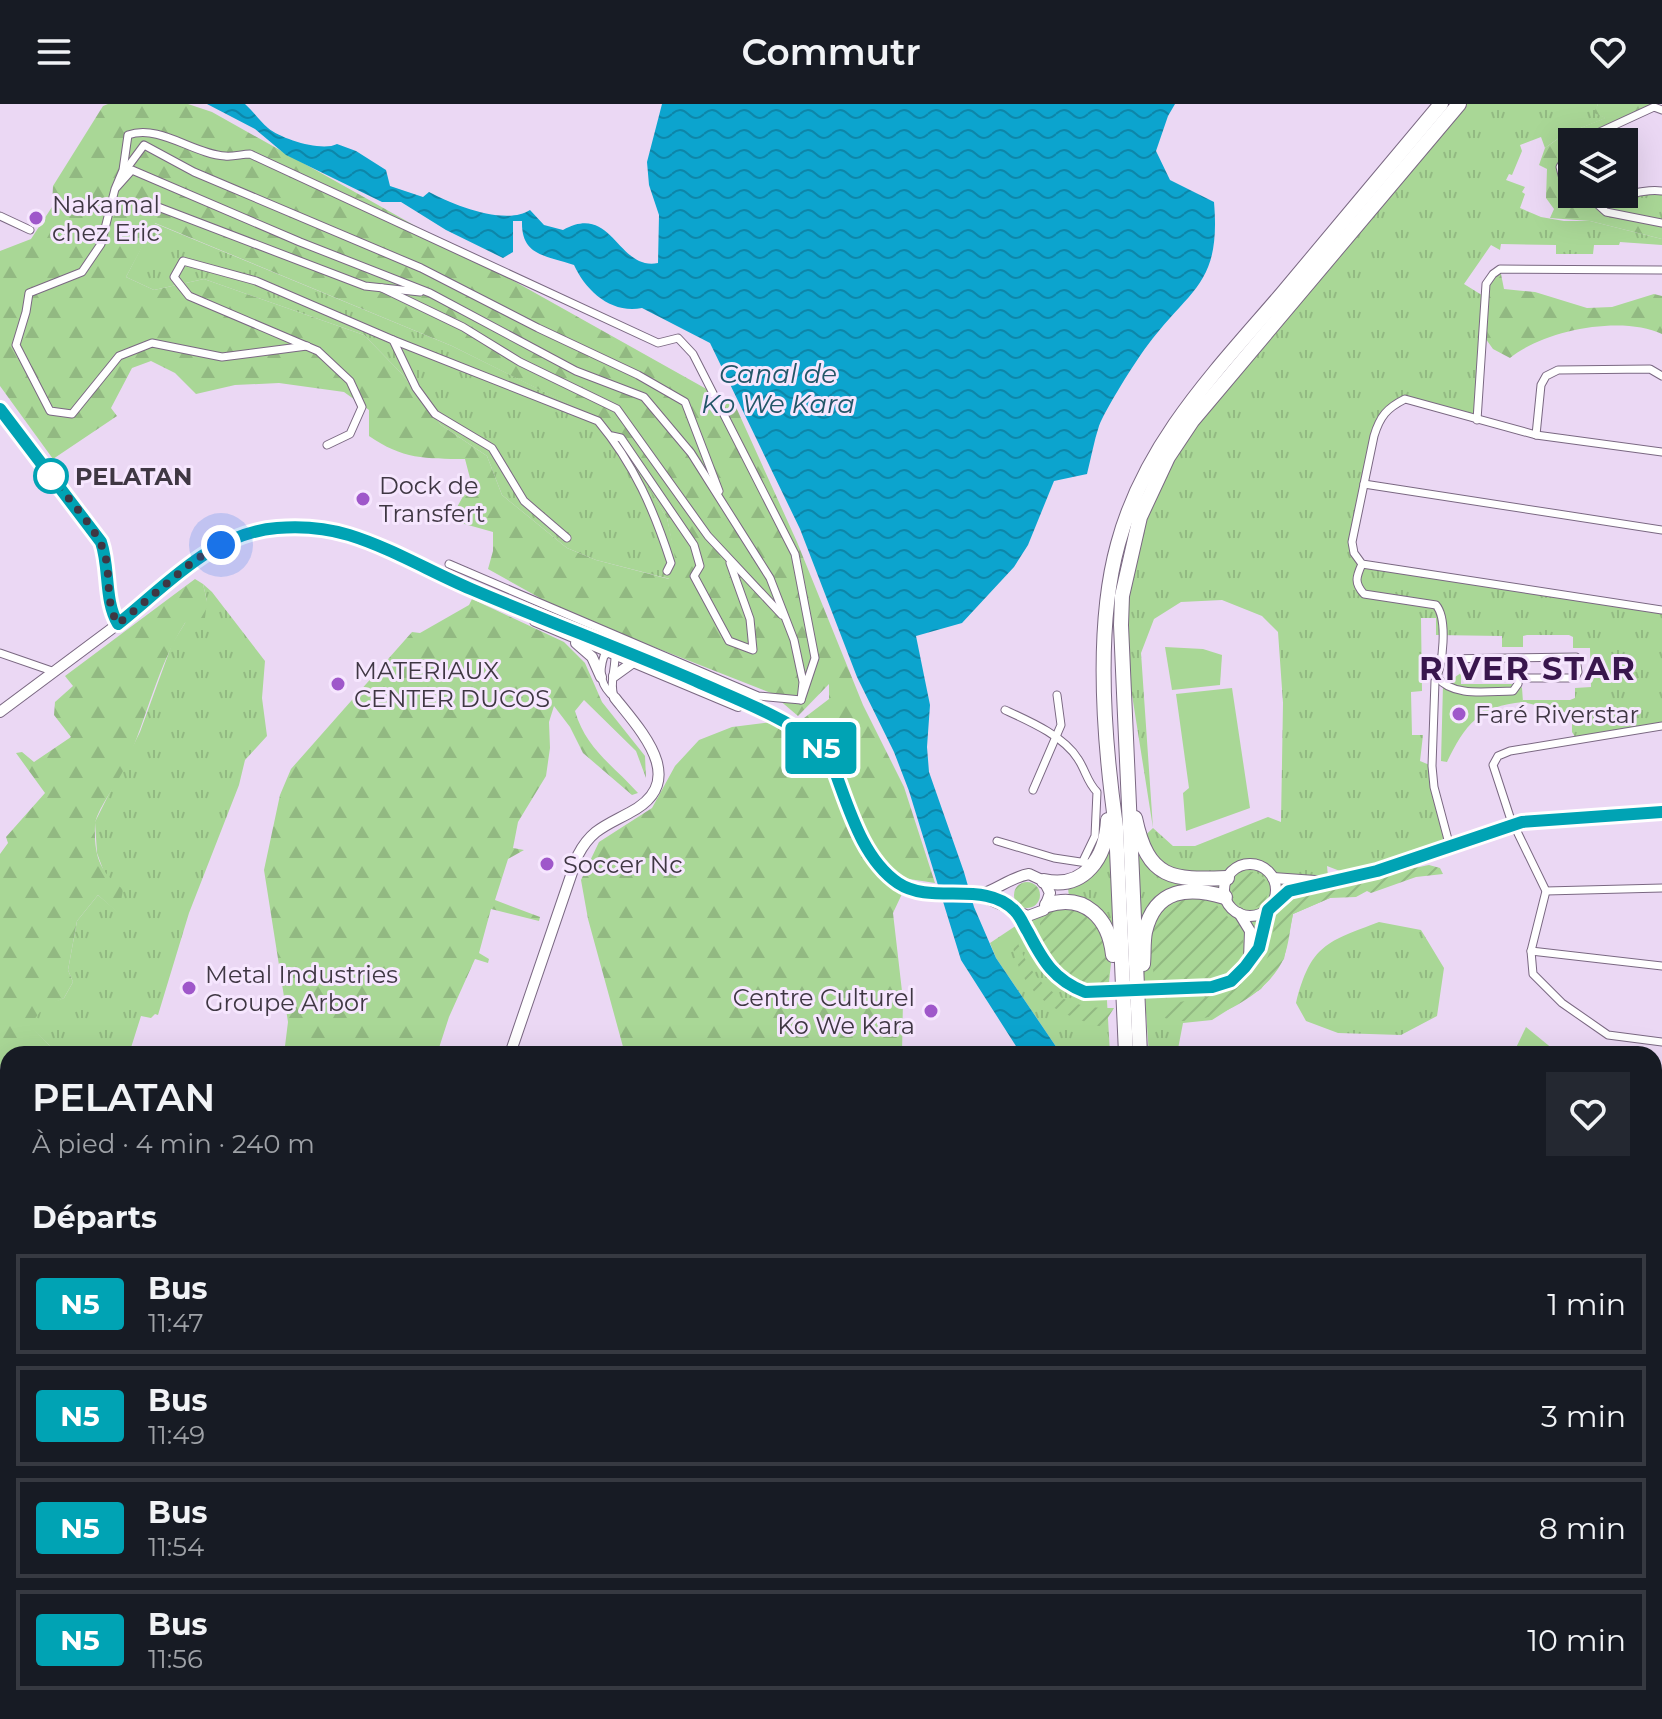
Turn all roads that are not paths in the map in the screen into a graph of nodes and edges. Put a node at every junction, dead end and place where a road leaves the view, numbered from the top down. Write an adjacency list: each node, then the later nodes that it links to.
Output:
1 (1441, 104): 61 (highway)
2 (1459, 104): 59 (highway)
3 (1657, 107): 4 (street)
4 (1610, 128)
5 (119, 180): 6 (street); 27 (street); 53 (street)
6 (115, 189): 16 (street); 18 (street)
7 (1662, 191): 8 (street)
8 (1638, 192)
9 (145, 202): 15 (street)
10 (1602, 208): 12 (street)
11 (0, 216): 13 (street)
12 (1662, 223)
13 (30, 230)
14 (1662, 270): 21 (street)
15 (382, 288): 16 (street); 30 (street)
16 (430, 293): 27 (street)
17 (393, 340): 18 (street); 23 (street); 29 (street)
18 (307, 346): 24 (street)
19 (1662, 376): 22 (street)
20 (0, 409): 37 (main road)
21 (1477, 420): 22 (street); 26 (street)
22 (1536, 435): 25 (street)
23 (611, 436): 30 (street); 33 (street)
24 (327, 445)
25 (1662, 452)
26 (1364, 484): 28 (street); 32 (street)
27 (724, 506): 36 (street)
28 (1662, 530)
29 (567, 538)
30 (728, 557): 36 (street)
31 (449, 564): 53 (street)
32 (1362, 564): 35 (street); 42 (street)
33 (667, 571)
34 (493, 598): 37 (main road); 38 (main road); 39 (main road)
35 (1662, 610)
36 (785, 618): 53 (street)
37 (118, 624): 45 (main road)
38 (565, 634): 41 (main road); 48 (main road)
39 (599, 640): 41 (street); 50 (main road)
40 (0, 653): 45 (street)
41 (612, 653): 44 (main road); 47 (street); 48 (street); 50 (street)
42 (1442, 659): 43 (street); 49 (street)
43 (1519, 659): 46 (street); 46 (street)
44 (632, 663): 47 (main road); 56 (main road)
45 (52, 671): 55 (main road)
46 (1519, 675): 49 (street)
47 (614, 676): 52 (street)
48 (601, 677): 52 (street)
49 (1437, 677): 65 (street)
50 (690, 679): 56 (main road)
51 (1057, 695): 58 (street)
52 (615, 698): 86 (main road)
53 (801, 700)
54 (1005, 710): 58 (street)
55 (0, 712)
56 (778, 720): 74 (main road)
57 (1662, 726): 63 (street)
58 (1055, 737): 60 (street); 66 (street)
59 (1127, 777): 67 (highway); 84 (highway)
60 (1033, 790)
61 (1111, 793): 66 (highway); 84 (highway)
62 (1662, 812): 63 (main road)
63 (1514, 825): 65 (main road); 73 (street)
64 (997, 841): 66 (street)
65 (1450, 847): 71 (main road)
66 (1088, 863): 70 (highway)
67 (1227, 878): 68 (main road); 75 (main road)
68 (1273, 878): 71 (main road); 76 (main road)
69 (1013, 881): 70 (main road); 74 (main road); 78 (main road)
70 (1044, 881): 77 (main road)
71 (1324, 881): 76 (main road)
72 (1662, 888): 73 (street)
73 (1546, 891): 80 (street)
74 (975, 894): 78 (main road)
75 (1225, 897): 79 (main road); 84 (highway)
76 (1270, 907): 79 (main road); 82 (main road)
77 (1043, 909): 78 (main road); 81 (main road); 84 (highway)
78 (1015, 910): 81 (main road)
79 (1239, 913): 82 (main road)
80 (1531, 951): 83 (street); 85 (street)
81 (1038, 952): 82 (main road, bridge)
82 (1248, 962)
83 (1662, 966)
84 (1131, 1015): 87 (highway); 88 (highway)
85 (1662, 1042)
86 (513, 1046)
87 (1127, 1046)
88 (1138, 1046)

